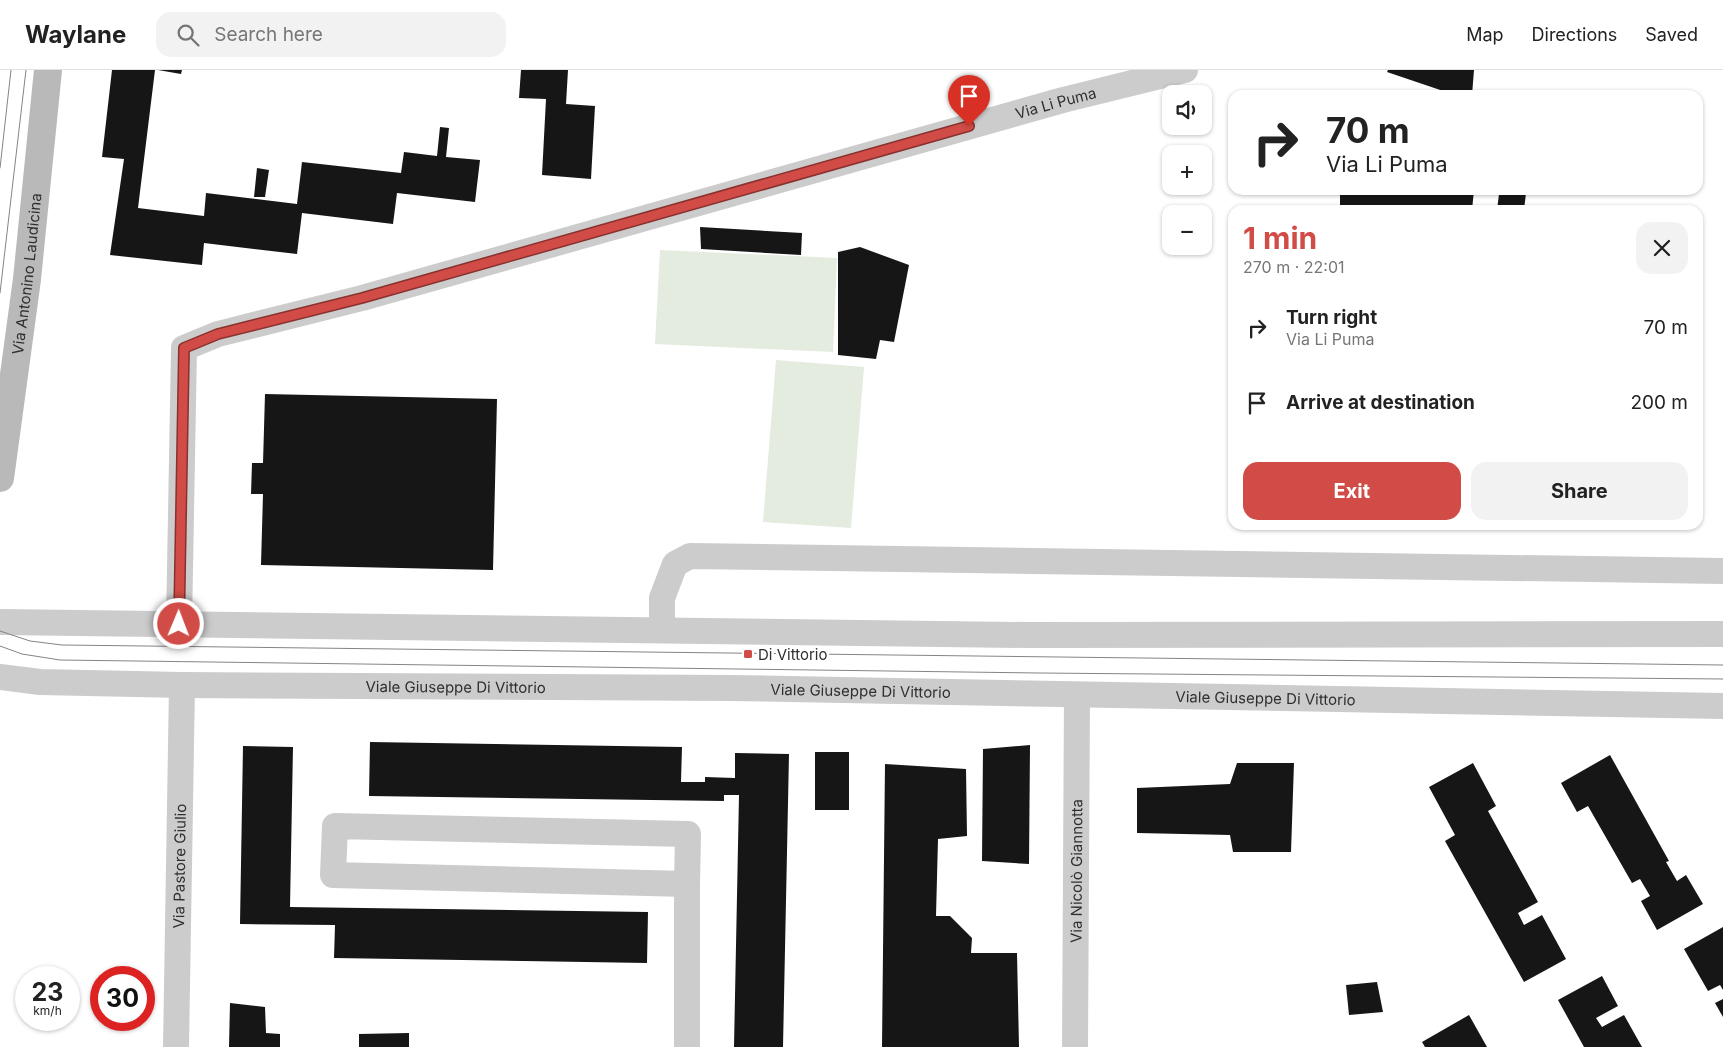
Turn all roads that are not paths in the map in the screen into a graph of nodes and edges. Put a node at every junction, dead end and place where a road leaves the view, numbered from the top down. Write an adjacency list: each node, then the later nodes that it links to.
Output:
1 (48, 70): 3 (street, Via Antonino Laudicina)
2 (1185, 70): 6 (street, Via Li Puma)
3 (0, 478)
4 (1723, 571): 7 (street)
5 (0, 622): 6 (street)
6 (179, 624): 7 (street)
7 (662, 630): 8 (street)
8 (1723, 634)
9 (0, 677): 10 (street, Viale Giuseppe Di Vittorio)
10 (182, 685): 11 (street, Viale Giuseppe Di Vittorio); 14 (street, Via Pastore Giulio)
11 (1077, 695): 12 (street, Viale Giuseppe Di Vittorio); 16 (street, Via Nicolò Giannotta)
12 (1723, 706)
13 (687, 884): 13 (street); 15 (street)
14 (176, 1047)
15 (687, 1047)
16 (1075, 1047)

